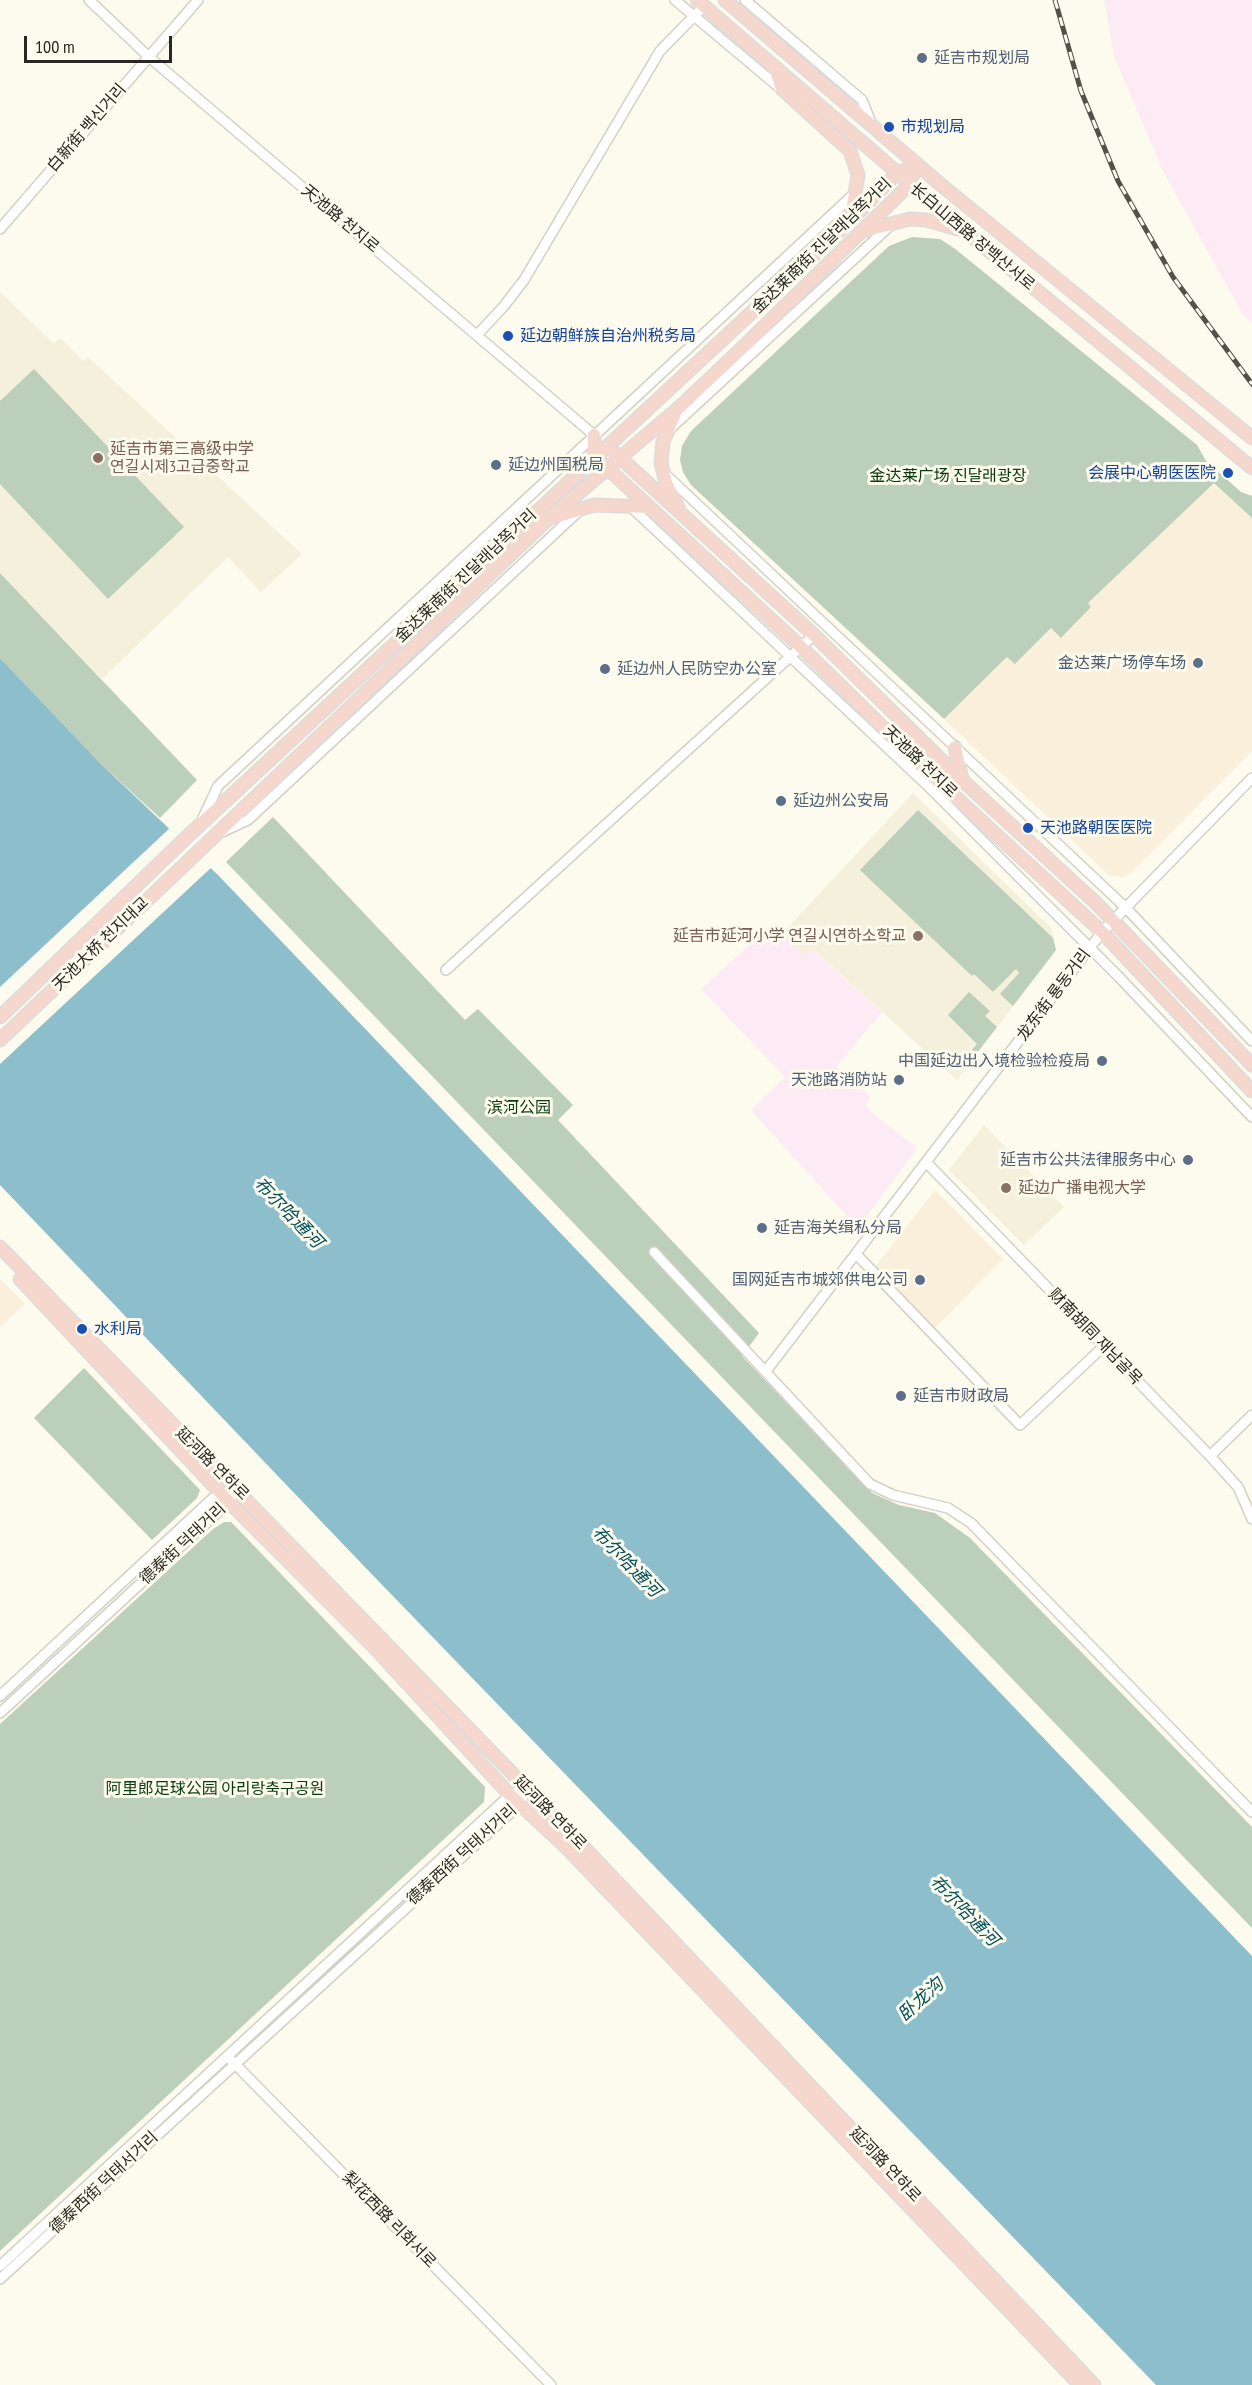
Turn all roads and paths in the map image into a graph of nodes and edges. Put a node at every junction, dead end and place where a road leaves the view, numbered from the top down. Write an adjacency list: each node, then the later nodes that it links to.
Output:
1 (89, 0): 8 (street, 天池路 천지로)
2 (198, 0): 8 (street, 白新街 백신거리)
3 (675, 0): 7 (street)
4 (725, 0): 11 (main road, 长白山西路 장백산서로)
5 (745, 0): 11 (street, 长白山西路 장백산서로)
6 (701, 3): 7 (street); 9 (main road, 长白山西路 장백산서로)
7 (694, 16): 10 (street); 22 (street)
8 (149, 57): 19 (street, 白新街 백신거리); 22 (street, 天池路 천지로)
9 (775, 67): 10 (main road); 13 (main road, 长白山西路 장백산서로)
10 (782, 89): 15 (main road)
11 (873, 127): 12 (main road, 长白山西路 장백산서로)
12 (918, 165): 13 (main road, 金达莱南街 진달래남쪽거리); 14 (main road, 金达莱南街 진달래남쪽거리); 16 (main road, 长白山西路 장백산서로)
13 (897, 173): 14 (main road, 长白山西路 장백산서로); 18 (main road, 金达莱南街 진달래남쪽거리)
14 (910, 184): 20 (main road, 长白山西路 장백산서로); 21 (main road, 金达莱南街 진달래남쪽거리)
15 (858, 190): 18 (main road); 25 (street, 金达莱南街 진달래남쪽거리)
16 (978, 216): 20 (main road); 26 (main road, 长白山西路 장백산서로)
17 (895, 221): 20 (main road); 21 (main road); 24 (street, 金达莱南街 진달래남쪽거리)
18 (849, 222): 27 (main road, 金达莱南街 진달래남쪽거리)
19 (0, 229)
20 (965, 231): 31 (main road, 长白山西路 장백산서로)
21 (860, 232): 23 (main road, 金达莱南街 진달래남쪽거리)
22 (477, 335): 25 (street, 天池路 천지로)
23 (681, 405): 24 (main road); 29 (main road, 金达莱南街 진달래남쪽거리)
24 (667, 431): 32 (main road)
25 (594, 435): 27 (main road, 天池路 천지로); 28 (main road); 44 (street, 金达莱南街 진달래남쪽거리)
26 (1252, 438)
27 (607, 446): 28 (main road, 金达莱南街 진달래남쪽거리); 29 (main road, 天池路 천지로)
28 (594, 456): 30 (main road, 天池路 천지로); 44 (main road, 金达莱南街 진달래남쪽거리)
29 (620, 458): 30 (main road, 金达莱南街 진달래남쪽거리); 37 (main road, 天池路 천지로)
30 (607, 467): 34 (main road, 天池路 천지로); 36 (main road, 金达莱南街 진달래남쪽거리)
31 (1252, 468)
32 (663, 472): 37 (main road); 41 (street)
33 (630, 506): 34 (main road); 35 (main road); 40 (street, 天池路 천지로)
34 (649, 507): 39 (main road, 天池路 천지로)
35 (582, 508): 36 (main road); 45 (street, 金达莱南街 진달래남쪽거리)
36 (548, 519): 45 (main road, 金达莱南街 진달래남쪽거리)
37 (687, 520): 38 (main road, 天池路 천지로)
38 (814, 635): 39 (street); 43 (main road, 天池路 천지로)
39 (801, 647): 40 (street); 49 (main road, 天池路 천지로)
40 (790, 657): 50 (street, 天池路 천지로); 51 (street)
41 (955, 747): 43 (main road); 47 (street)
42 (1252, 778): 47 (street, 龙东街 룡동거리)
43 (962, 780): 48 (main road, 天池路 천지로)
44 (194, 830): 52 (main road, 天池大桥 천지대교)
45 (212, 837): 46 (main road, 金达莱南街 진달래남쪽거리)
46 (202, 847): 53 (main road, 天池大桥 천지대교)
47 (1126, 908): 48 (street, 龙东街 룡동거리); 54 (street)
48 (1114, 920): 49 (street, 龙东街 룡동거리); 55 (main road, 天池路 천지로)
49 (1102, 932): 50 (street, 龙东街 룡동거리); 56 (main road, 天池路 천지로)
50 (1089, 949): 57 (street, 天池路 천지로); 58 (street, 龙东街 룡동거리)
51 (446, 970)
52 (0, 1017)
53 (0, 1040)
54 (1252, 1041)
55 (1252, 1065)
56 (1252, 1090)
57 (1252, 1117)
58 (926, 1162): 61 (street, 龙东街 룡동거리); 63 (street, 财南胡同 재남골목)
59 (0, 1247): 67 (main road, 延河路 연하로)
60 (654, 1251): 64 (street)
61 (856, 1254): 63 (street); 64 (street, 龙东街 룡동거리)
62 (0, 1258): 68 (main road, 延河路 연하로)
63 (1104, 1346): 66 (street, 财南胡同 재남골목)
64 (766, 1371): 75 (street)
65 (1252, 1415): 66 (street)
66 (1210, 1456): 69 (street, 财南胡同 재남골목)
67 (237, 1488): 68 (street, 德泰街 덕태거리); 72 (main road, 延河路 연하로)
68 (225, 1498): 70 (street, 德泰街 덕태거리); 71 (street, 德泰街 덕태거리); 73 (main road, 延河路 연하로)
69 (1252, 1519)
70 (0, 1696)
71 (0, 1713)
72 (527, 1788): 73 (street, 德泰西街 덕태서거리); 74 (street, 德泰西街 덕태서거리); 81 (main road, 延河路 연하로)
73 (510, 1795): 74 (main road, 延河路 연하로); 76 (street, 德泰西街 덕태서거리)
74 (520, 1804): 76 (street, 德泰西街 덕태서거리); 80 (main road, 延河路 연하로)
75 (1252, 1812)
76 (230, 2060): 77 (street, 德泰西街 덕태서거리); 78 (street, 德泰西街 덕태서거리); 79 (street, 梨花西路 리화서로)
77 (0, 2266)
78 (0, 2279)
79 (551, 2385)
80 (1080, 2385)
81 (1094, 2385)

